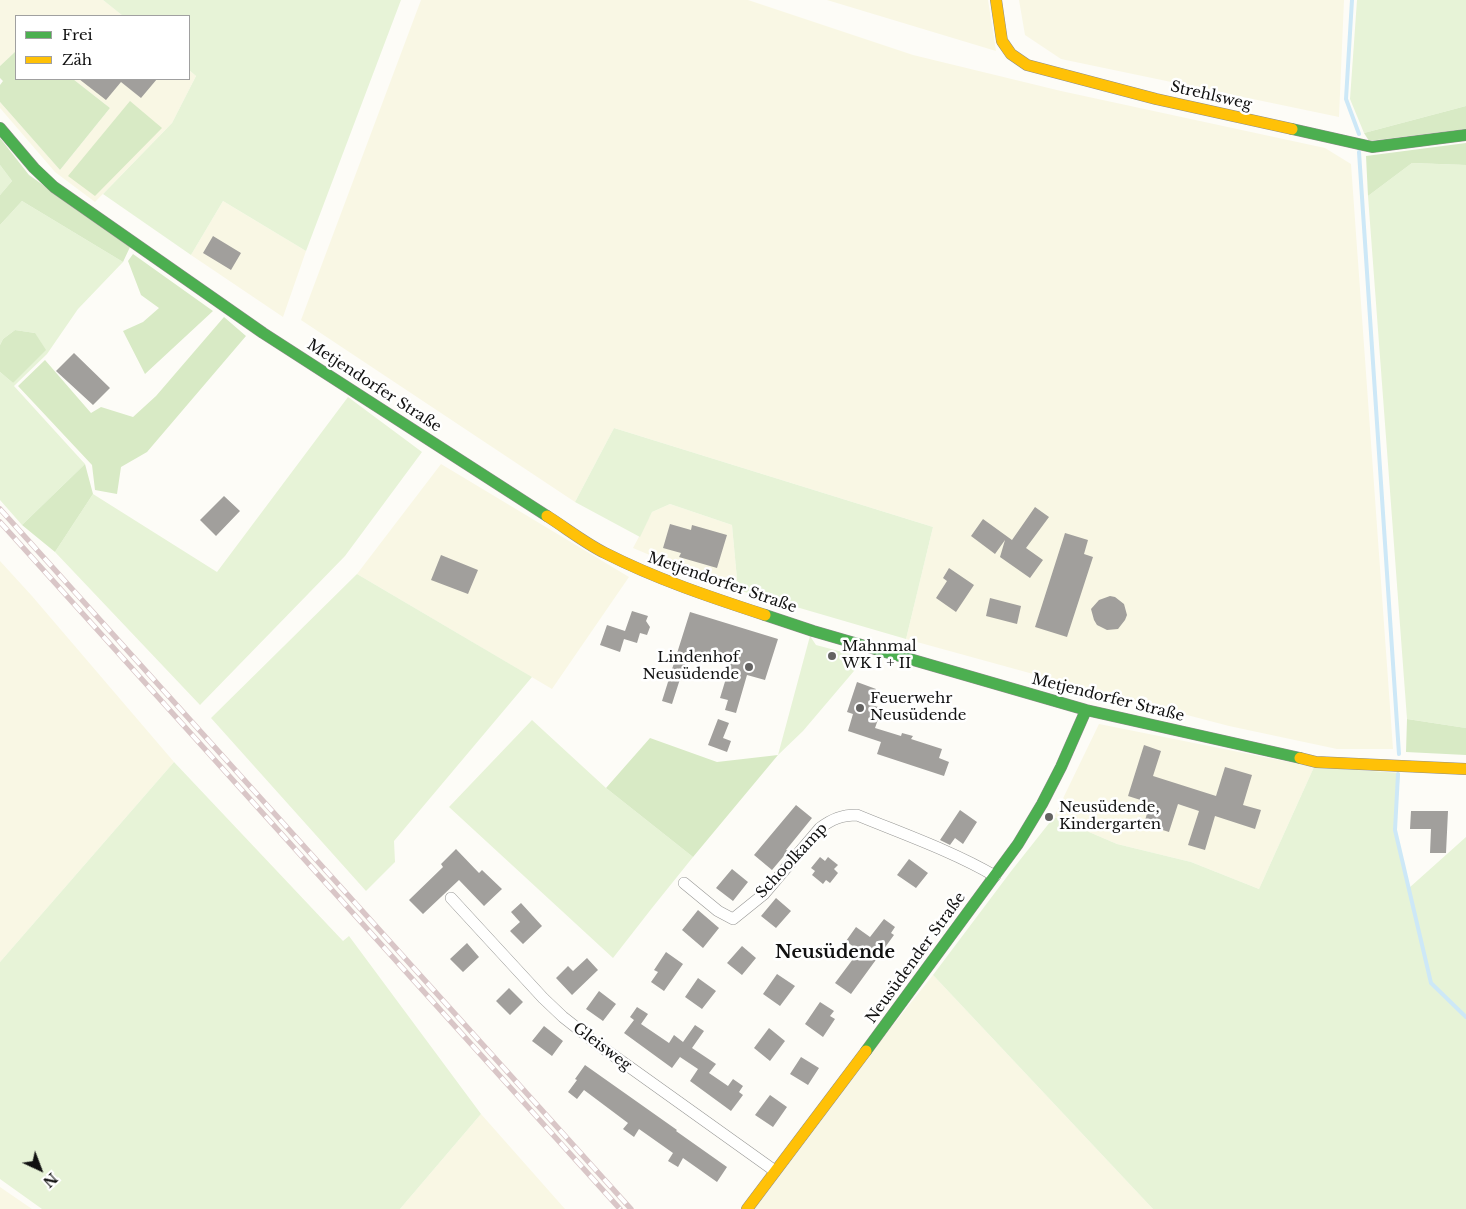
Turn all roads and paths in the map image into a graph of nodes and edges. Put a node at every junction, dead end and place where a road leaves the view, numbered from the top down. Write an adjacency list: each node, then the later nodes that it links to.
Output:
1 (996, 0): 3 (street, Strehlsweg)
2 (0, 128): 4 (street, Metjendorfer Straße)
3 (1466, 135)
4 (1086, 710): 5 (street, Metjendorfer Straße); 6 (street, Neusüdender Straße)
5 (1466, 769)
6 (995, 876): 7 (street, Schoolkamp); 9 (street, Neusüdender Straße)
7 (684, 883)
8 (451, 898): 9 (street, Gleisweg)
9 (775, 1171): 10 (street, Neusüdender Straße)
10 (747, 1209)

